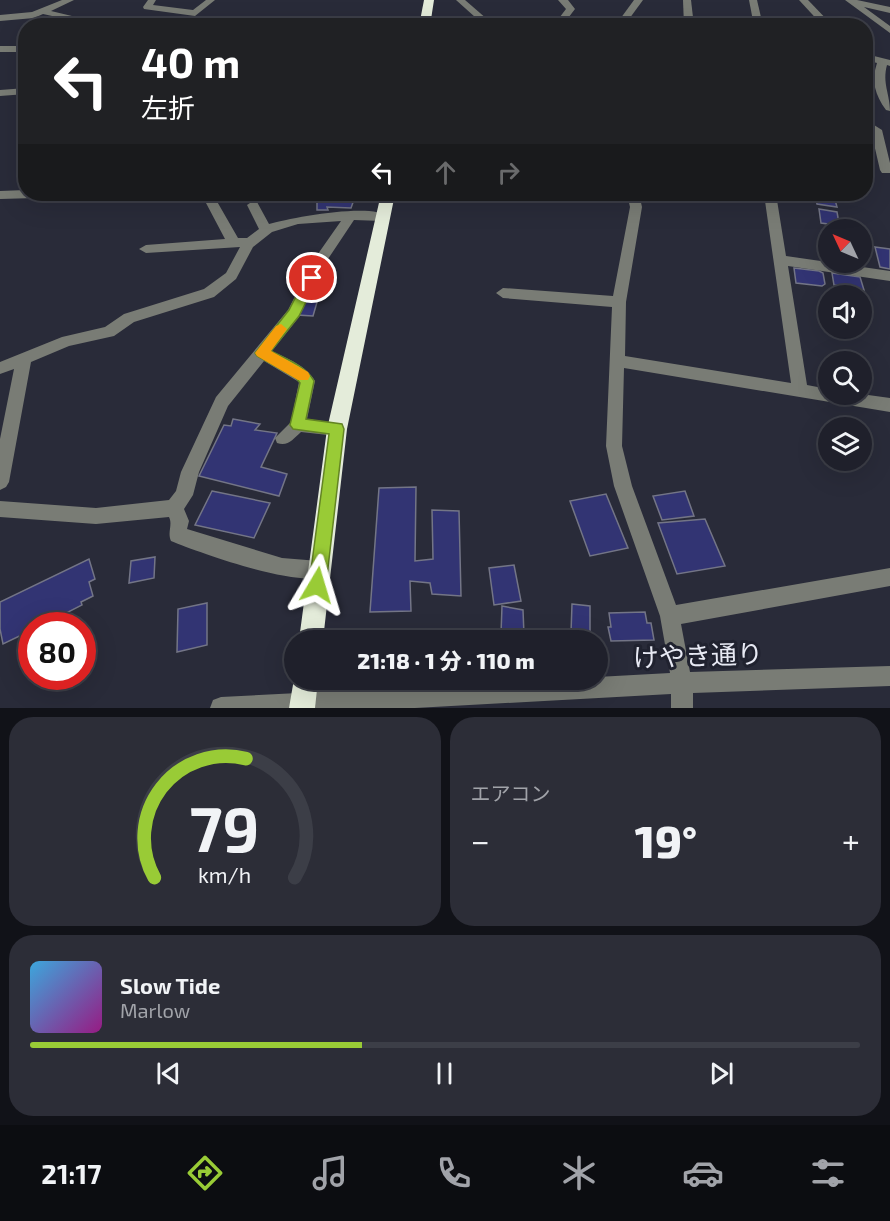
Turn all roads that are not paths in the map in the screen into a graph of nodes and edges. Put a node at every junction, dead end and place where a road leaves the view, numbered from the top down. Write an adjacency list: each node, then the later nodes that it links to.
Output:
1 (70, 0): 13 (street)
2 (152, 0): 3 (street)
3 (211, 0)
4 (429, 0): 16 (highway)
5 (460, 0): 17 (street)
6 (562, 0): 18 (street)
7 (639, 0): 19 (street)
8 (687, 0): 20 (street)
9 (753, 0): 21 (street)
10 (803, 0): 22 (street)
11 (850, 1): 12 (street); 23 (street)
12 (890, 10)
13 (45, 12): 14 (street); 15 (street)
14 (0, 18)
15 (70, 18)
16 (426, 18)
17 (481, 18)
18 (564, 18)
19 (625, 18)
20 (688, 18)
21 (757, 18)
22 (821, 18)
23 (890, 30)
24 (0, 49): 25 (street)
25 (18, 49)
26 (886, 62): 29 (street)
27 (18, 92): 28 (street)
28 (0, 93)
29 (888, 104)
30 (873, 128): 31 (street)
31 (886, 170)
32 (18, 194): 33 (street)
33 (0, 195)
34 (211, 201): 43 (street)
35 (386, 201): 39 (highway)
36 (635, 201): 48 (street)
37 (771, 201): 45 (street)
38 (253, 205): 41 (street)
39 (382, 217): 40 (street); 56 (highway)
40 (349, 218): 41 (street); 49 (street)
41 (266, 230): 42 (street)
42 (250, 242): 43 (street); 50 (street)
43 (234, 244): 44 (street)
44 (146, 249)
45 (780, 260): 46 (street); 53 (street)
46 (890, 276)
47 (503, 293): 48 (street)
48 (619, 302): 51 (street)
49 (262, 353): 55 (street); 59 (street)
50 (24, 357): 52 (street); 58 (street)
51 (616, 361): 53 (street); 63 (street)
52 (0, 368)
53 (800, 391): 54 (street)
54 (890, 405)
55 (298, 425): 56 (street); 57 (street)
56 (337, 429): 61 (highway)
57 (283, 438)
58 (0, 482)
59 (174, 508): 60 (street); 61 (street)
60 (0, 509)
61 (319, 570): 64 (highway)
62 (890, 577): 63 (street)
63 (670, 616): 66 (street)
64 (311, 630)
65 (890, 676): 66 (street, けやき通り)
66 (682, 683): 68 (street, けやき通り); 70 (street)
67 (305, 690): 68 (highway)
68 (302, 707): 69 (street, けやき通り)
69 (221, 708)
70 (682, 708)

